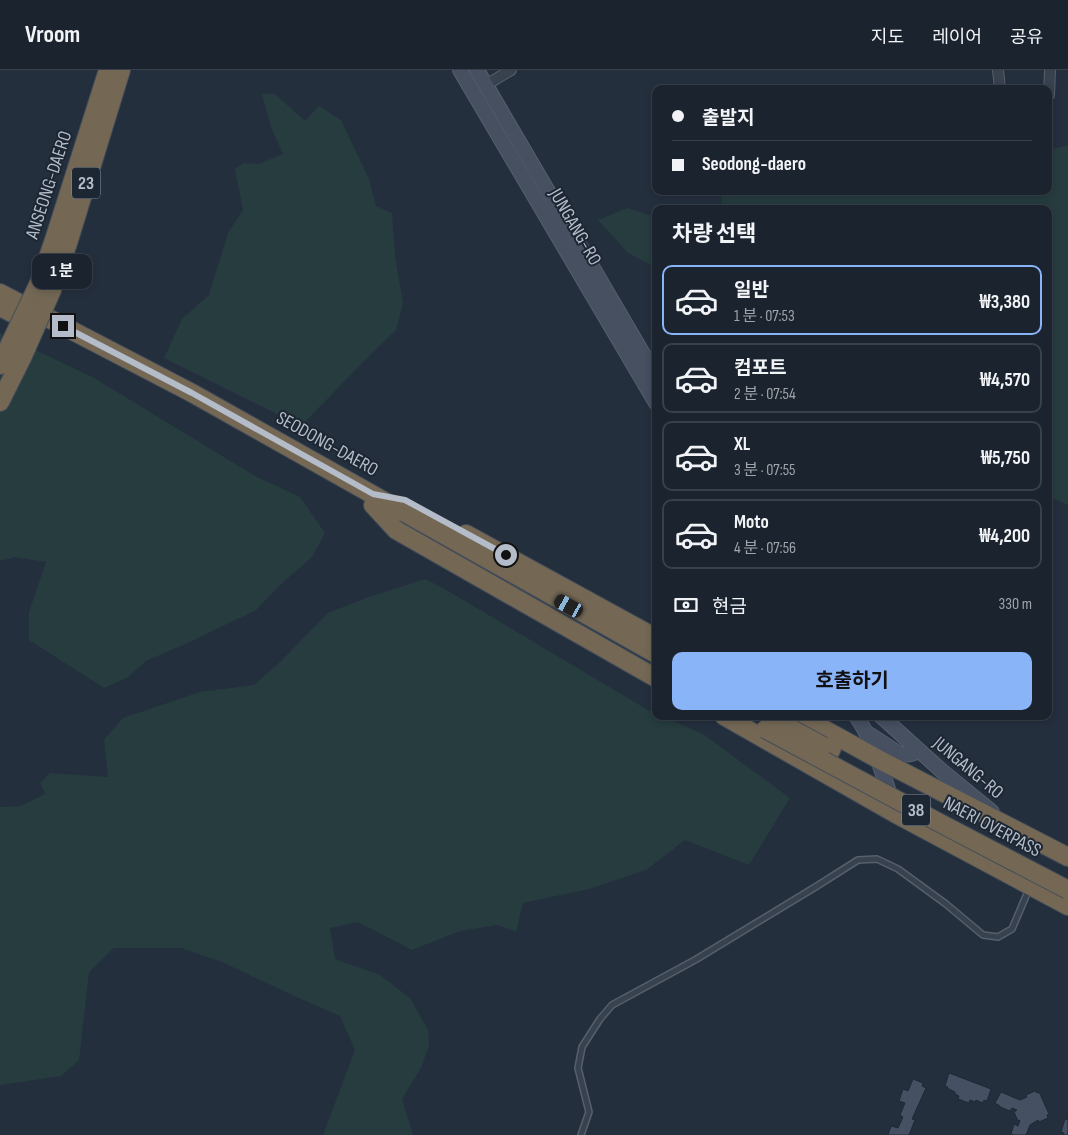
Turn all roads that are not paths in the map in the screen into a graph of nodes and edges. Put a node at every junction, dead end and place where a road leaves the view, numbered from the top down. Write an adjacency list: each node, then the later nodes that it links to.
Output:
1 (460, 70): 14 (main road, JUNGANG-RO)
2 (477, 70): 7 (main road, JUNGANG-RO)
3 (511, 70): 7 (street)
4 (998, 70): 8 (street)
5 (1050, 70): 9 (street)
6 (114, 72): 12 (highway, ANSEONG-DAERO / 23, bridge)
7 (486, 85): 13 (main road, JUNGANG-RO)
8 (1000, 85)
9 (1050, 85)
10 (0, 293): 16 (highway, SEODONG-DAERO)
11 (0, 307): 16 (highway, SEODONG-DAERO)
12 (10, 358): 15 (highway, ANSEONG-DAERO / 23)
13 (652, 369)
14 (652, 396)
15 (0, 402)
16 (373, 500): 17 (highway); 18 (highway, SEODONG-DAERO); 19 (highway, SEODONG-DAERO); 20 (highway)
17 (652, 636)
18 (652, 652)
19 (652, 664)
20 (652, 676)
21 (731, 720): 30 (highway)
22 (807, 720): 26 (highway)
23 (858, 720): 27 (main road)
24 (885, 720): 28 (main road, JUNGANG-RO)
25 (766, 723): 34 (highway, NAERI OVERPASS / 38, bridge); 36 (highway, NAERI OVERPASS / 38, bridge)
26 (822, 728): 29 (highway); 30 (highway)
27 (866, 733): 28 (main road); 29 (main road)
28 (919, 751): 32 (main road, JUNGANG-RO)
29 (878, 759): 31 (main road); 32 (highway)
30 (805, 762): 31 (highway)
31 (896, 814): 35 (highway)
32 (1010, 827): 33 (highway)
33 (1068, 857)
34 (1068, 877)
35 (1031, 886): 37 (highway); 38 (lane)
36 (1068, 890)
37 (1068, 906)
38 (581, 1135)

